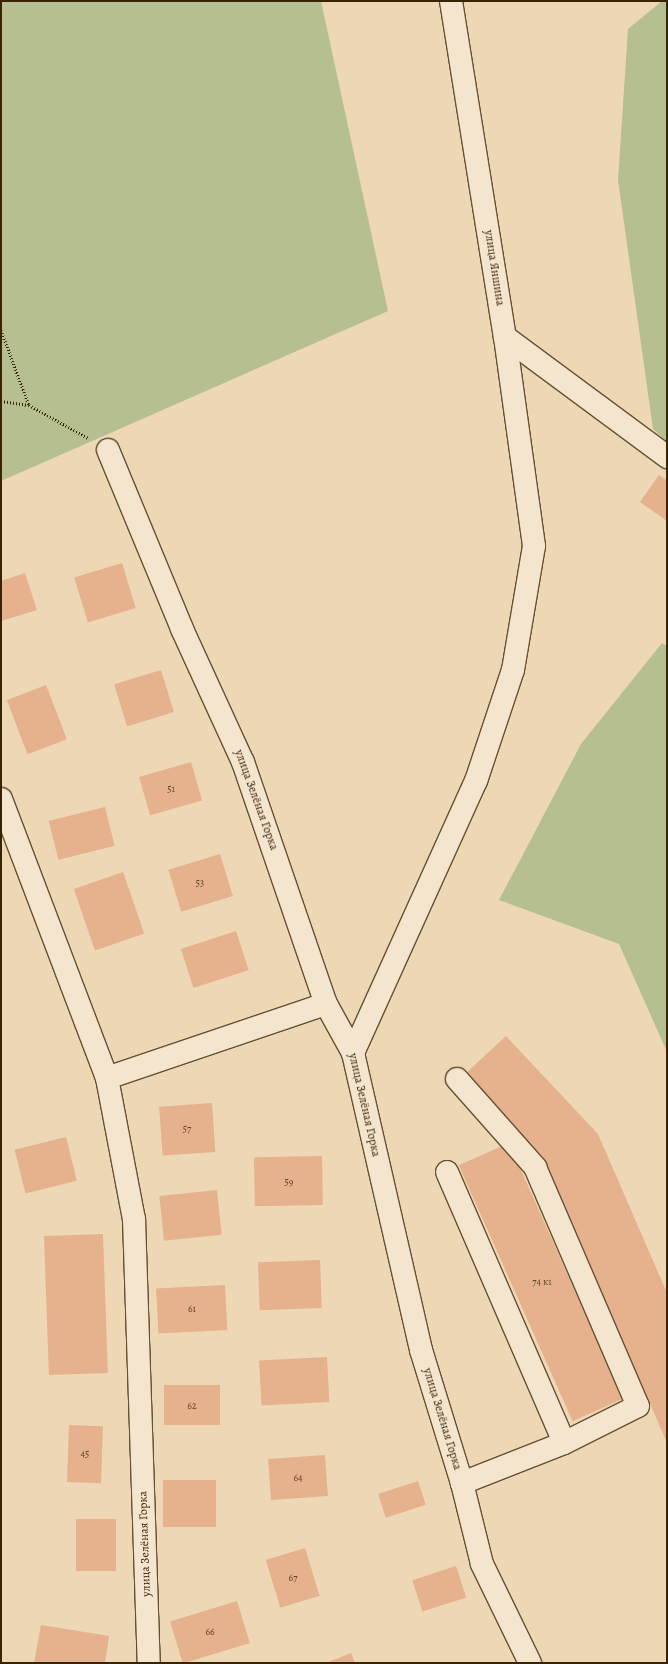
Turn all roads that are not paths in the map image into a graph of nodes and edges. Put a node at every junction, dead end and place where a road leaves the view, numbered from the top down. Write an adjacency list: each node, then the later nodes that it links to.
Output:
1 (451, 1): 2 (street, улица Яншина)
2 (505, 337): 4 (street); 7 (street, улица Яншина)
3 (108, 450): 6 (street, улица Зелёная Горка)
4 (667, 457)
5 (1, 799): 8 (street, улица Зелёная Горка)
6 (326, 1004): 7 (street, улица Зелёная Горка); 8 (street)
7 (353, 1053): 12 (street, улица Зелёная Горка)
8 (107, 1078): 13 (street, улица Зелёная Горка)
9 (457, 1079): 11 (street)
10 (447, 1172): 11 (street)
11 (564, 1443): 12 (street)
12 (462, 1483): 14 (street, улица Зелёная Горка)
13 (149, 1663)
14 (530, 1663)

